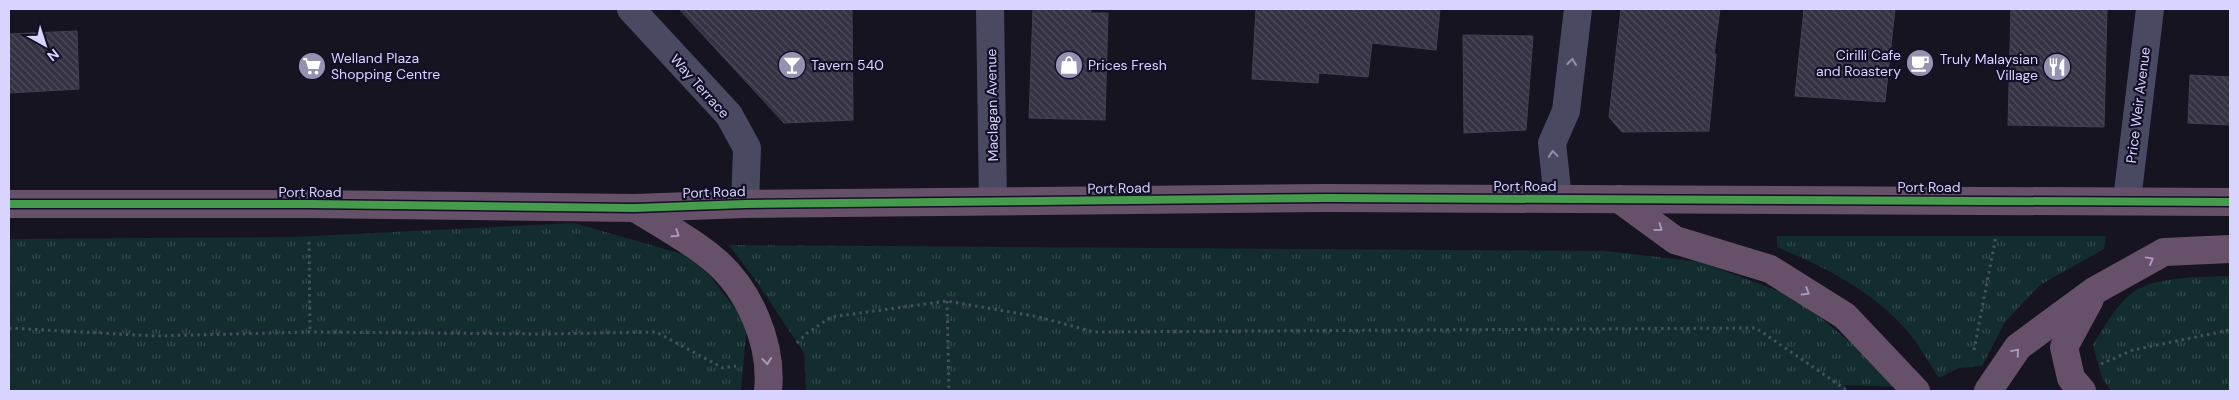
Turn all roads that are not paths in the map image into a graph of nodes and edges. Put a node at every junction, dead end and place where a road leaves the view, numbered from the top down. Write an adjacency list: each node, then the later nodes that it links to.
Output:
1 (631, 9): 11 (street, Way Terrace)
2 (990, 9): 8 (street, Maclagan Avenue)
3 (1578, 9): 5 (street, one-way to 3)
4 (2150, 9): 7 (street, Price Weir Avenue)
5 (1558, 199): 6 (highway, Port Road); 8 (highway, Port Road)
6 (1619, 199): 7 (highway, Port Road); 16 (highway, one-way to 16)
7 (2127, 200): 9 (highway, Port Road)
8 (993, 202): 11 (highway, Port Road)
9 (2230, 202)
10 (9, 204): 12 (highway, Port Road)
11 (745, 204): 12 (highway, Port Road)
12 (635, 208): 15 (highway, one-way to 15)
13 (2230, 249): 14 (highway, one-way to 13)
14 (2094, 291): 17 (highway, one-way to 14); 18 (highway)
15 (768, 391)
16 (1916, 391)
17 (1988, 391)
18 (2082, 391)

